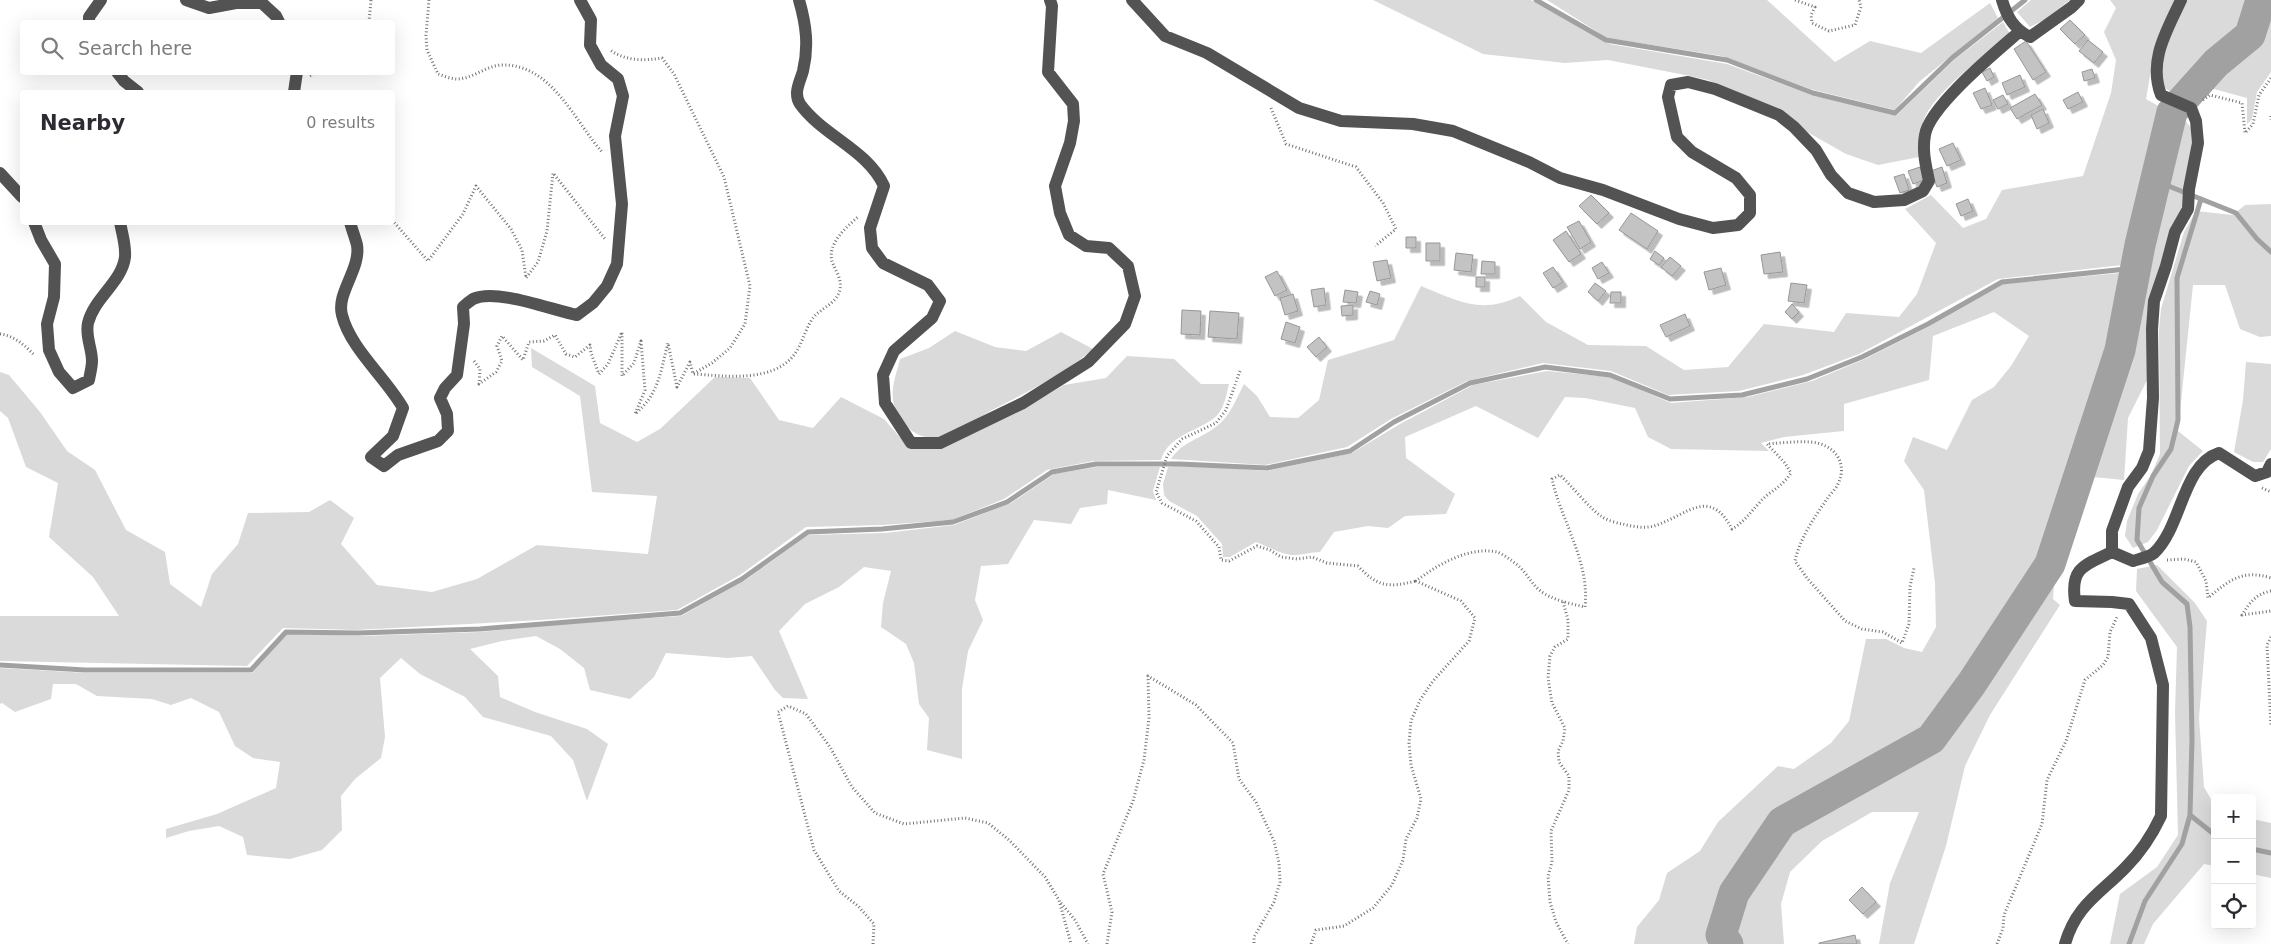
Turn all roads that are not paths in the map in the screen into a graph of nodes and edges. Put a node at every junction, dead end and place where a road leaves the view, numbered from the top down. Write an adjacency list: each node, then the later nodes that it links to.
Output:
1 (100, 0): 10 (street)
2 (186, 0): 11 (street)
3 (580, 0): 21 (street)
4 (800, 0): 5 (street)
5 (1050, 0)
6 (1132, 0): 12 (street)
7 (2079, 0): 12 (street)
8 (2181, 0): 23 (street)
9 (2002, 3): 12 (street)
10 (89, 20)
11 (278, 20)
12 (2016, 28)
13 (118, 75): 15 (street)
14 (297, 75): 16 (street)
15 (135, 90)
16 (294, 90)
17 (0, 174): 18 (street)
18 (20, 195)
19 (35, 225): 20 (street)
20 (121, 225)
21 (351, 225)
22 (2271, 464): 23 (street)
23 (2112, 552): 24 (street)
24 (2065, 944)

